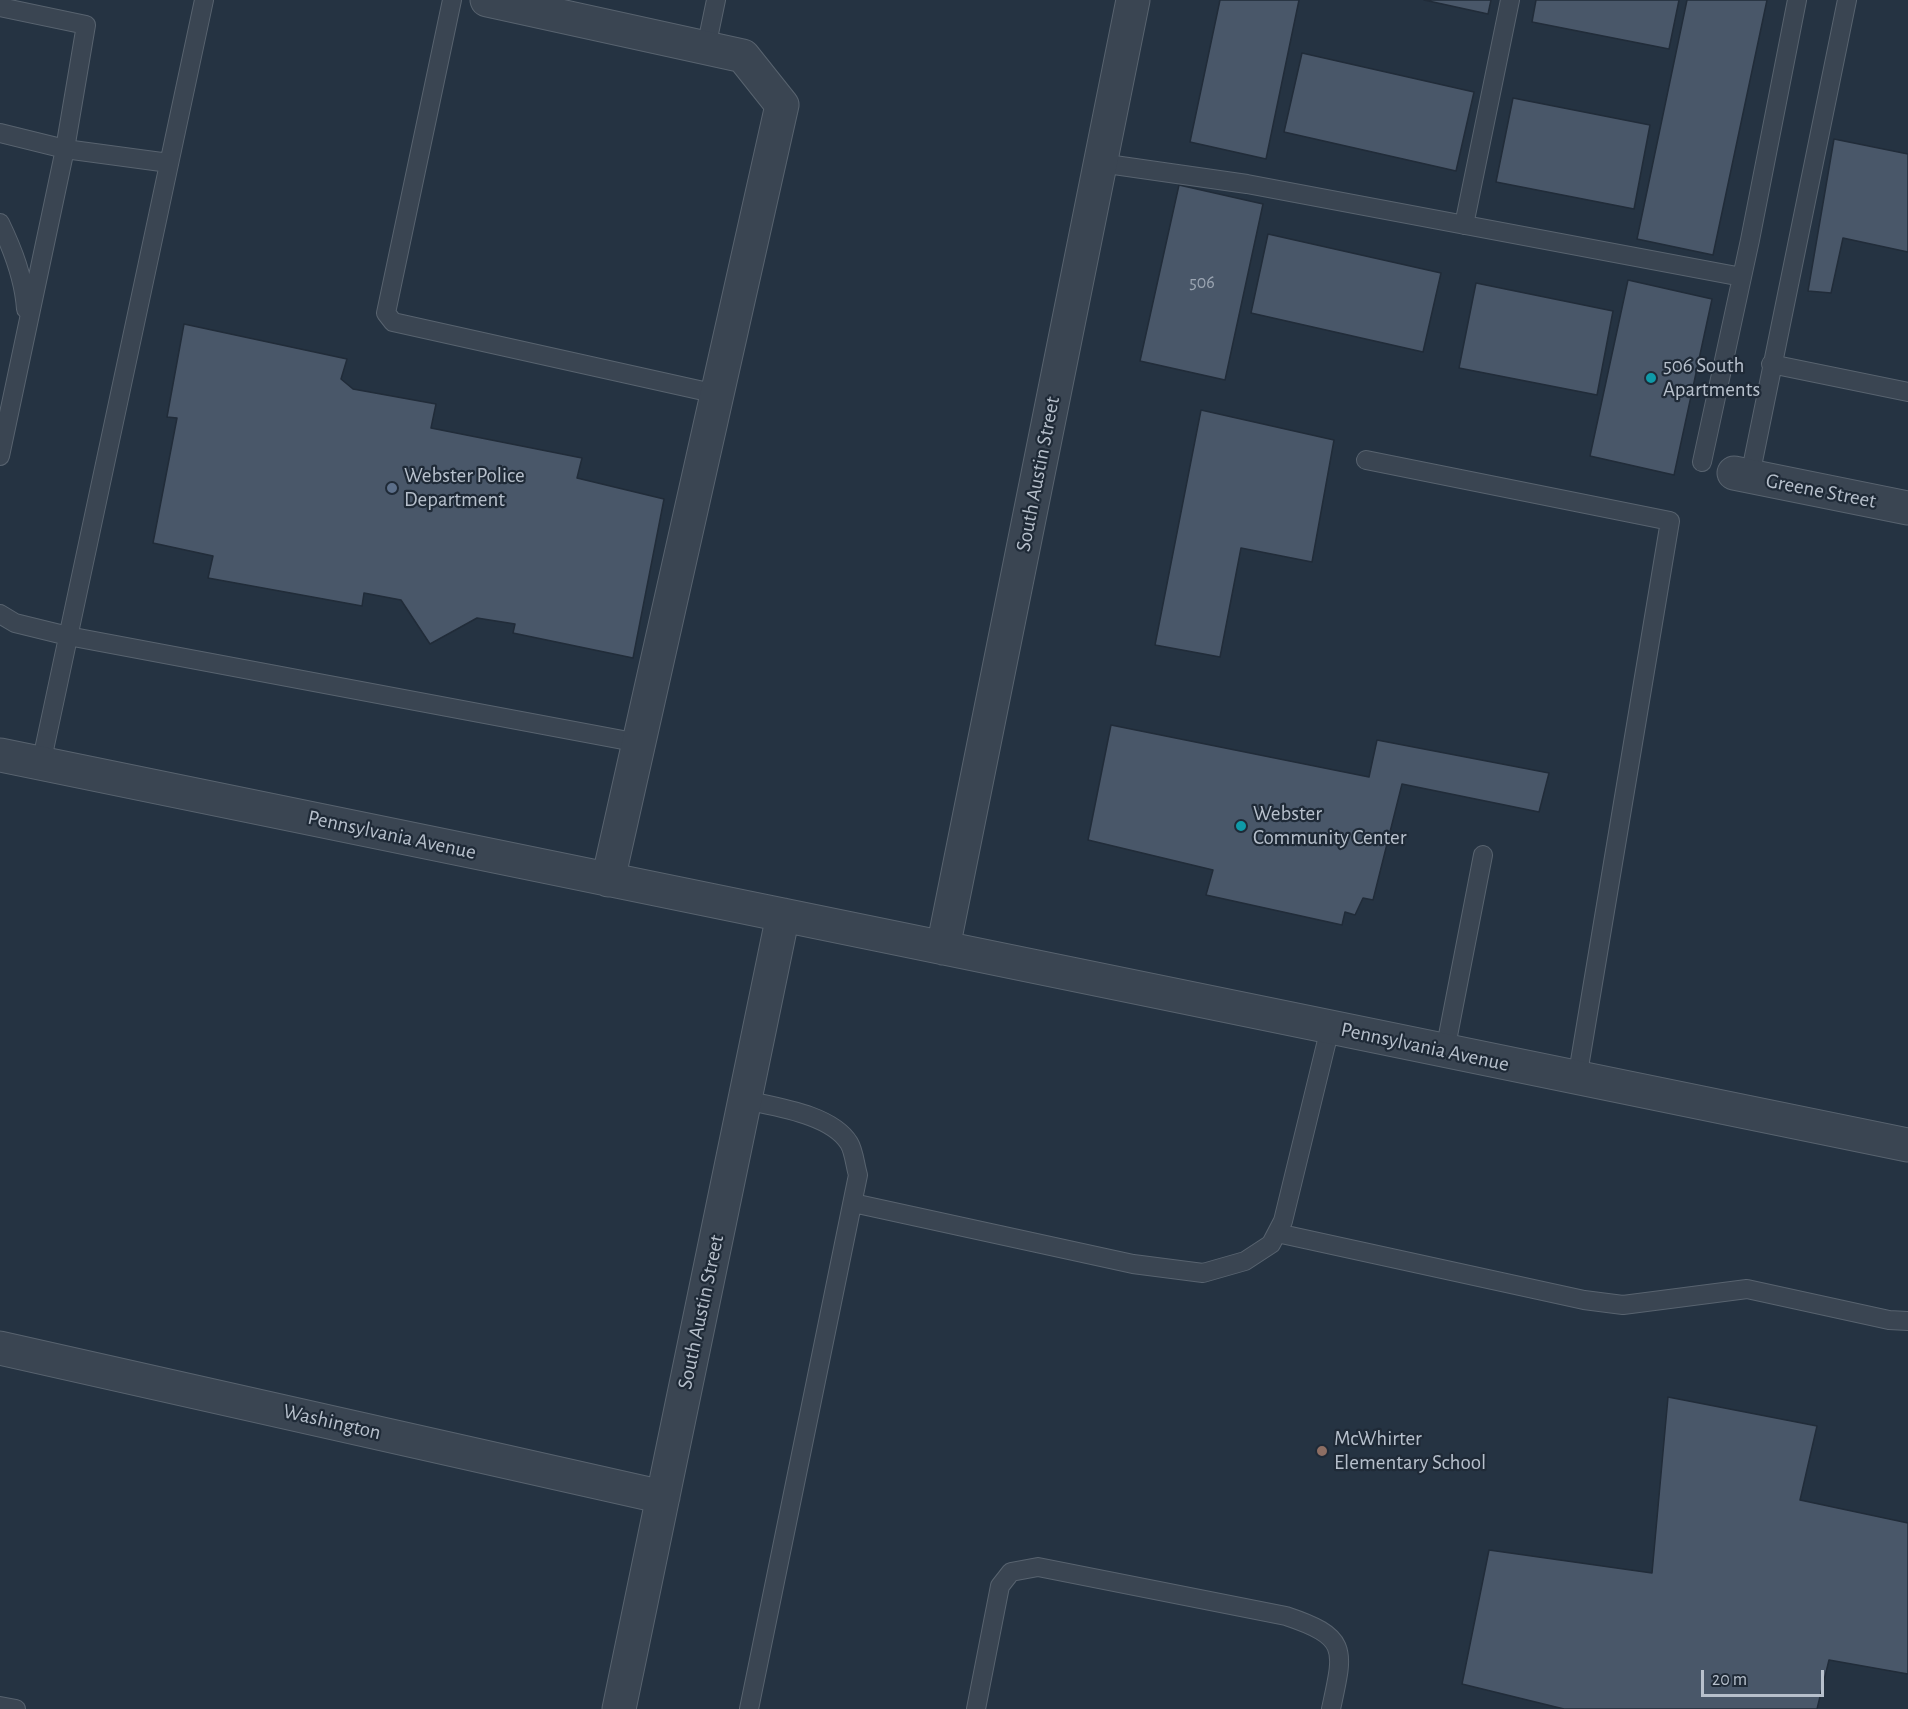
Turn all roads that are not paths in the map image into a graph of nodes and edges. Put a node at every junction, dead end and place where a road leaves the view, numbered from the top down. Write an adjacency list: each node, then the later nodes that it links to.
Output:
1 (204, 0): 13 (lane)
2 (452, 0): 21 (lane)
3 (487, 0): 10 (street)
4 (716, 0): 10 (lane)
5 (1133, 0): 14 (street, South Austin Street)
6 (1510, 0): 16 (lane)
7 (1797, 0): 17 (lane)
8 (1847, 0): 19 (lane)
9 (0, 7): 12 (lane)
10 (706, 48): 21 (street)
11 (0, 133): 12 (lane)
12 (66, 148): 13 (lane); 18 (lane)
13 (170, 163): 28 (lane)
14 (1100, 163): 16 (lane); 35 (street, South Austin Street)
15 (0, 223): 18 (lane)
16 (1464, 225): 17 (lane)
17 (1742, 277): 24 (lane)
18 (27, 328): 22 (lane)
19 (1771, 364): 20 (lane); 25 (lane)
20 (1908, 392)
21 (717, 394): 29 (street)
22 (0, 456)
23 (1366, 460): 38 (lane)
24 (1702, 462)
25 (1742, 475): 26 (street, Greene Street)
26 (1908, 508)
27 (0, 614): 28 (lane)
28 (68, 636): 29 (lane); 31 (lane)
29 (639, 743): 33 (street)
30 (0, 755): 31 (street, Pennsylvania Avenue)
31 (41, 764): 33 (street, Pennsylvania Avenue)
32 (1483, 855): 37 (lane)
33 (608, 880): 34 (street, Pennsylvania Avenue)
34 (783, 915): 35 (street, Pennsylvania Avenue); 39 (street, South Austin Street)
35 (943, 948): 36 (street, Pennsylvania Avenue)
36 (1330, 1028): 37 (street, Pennsylvania Avenue); 42 (lane)
37 (1445, 1051): 38 (street, Pennsylvania Avenue)
38 (1577, 1079): 40 (street, Pennsylvania Avenue)
39 (745, 1100): 41 (lane); 45 (street, South Austin Street)
40 (1908, 1145)
41 (853, 1203): 42 (lane); 49 (lane)
42 (1277, 1233): 43 (lane)
43 (1908, 1321)
44 (0, 1348): 45 (street, Washington)
45 (663, 1497): 48 (street, South Austin Street)
46 (0, 1706): 47 (lane)
47 (16, 1709)
48 (619, 1709)
49 (749, 1709)
50 (976, 1709): 51 (lane)
51 (1331, 1709)

